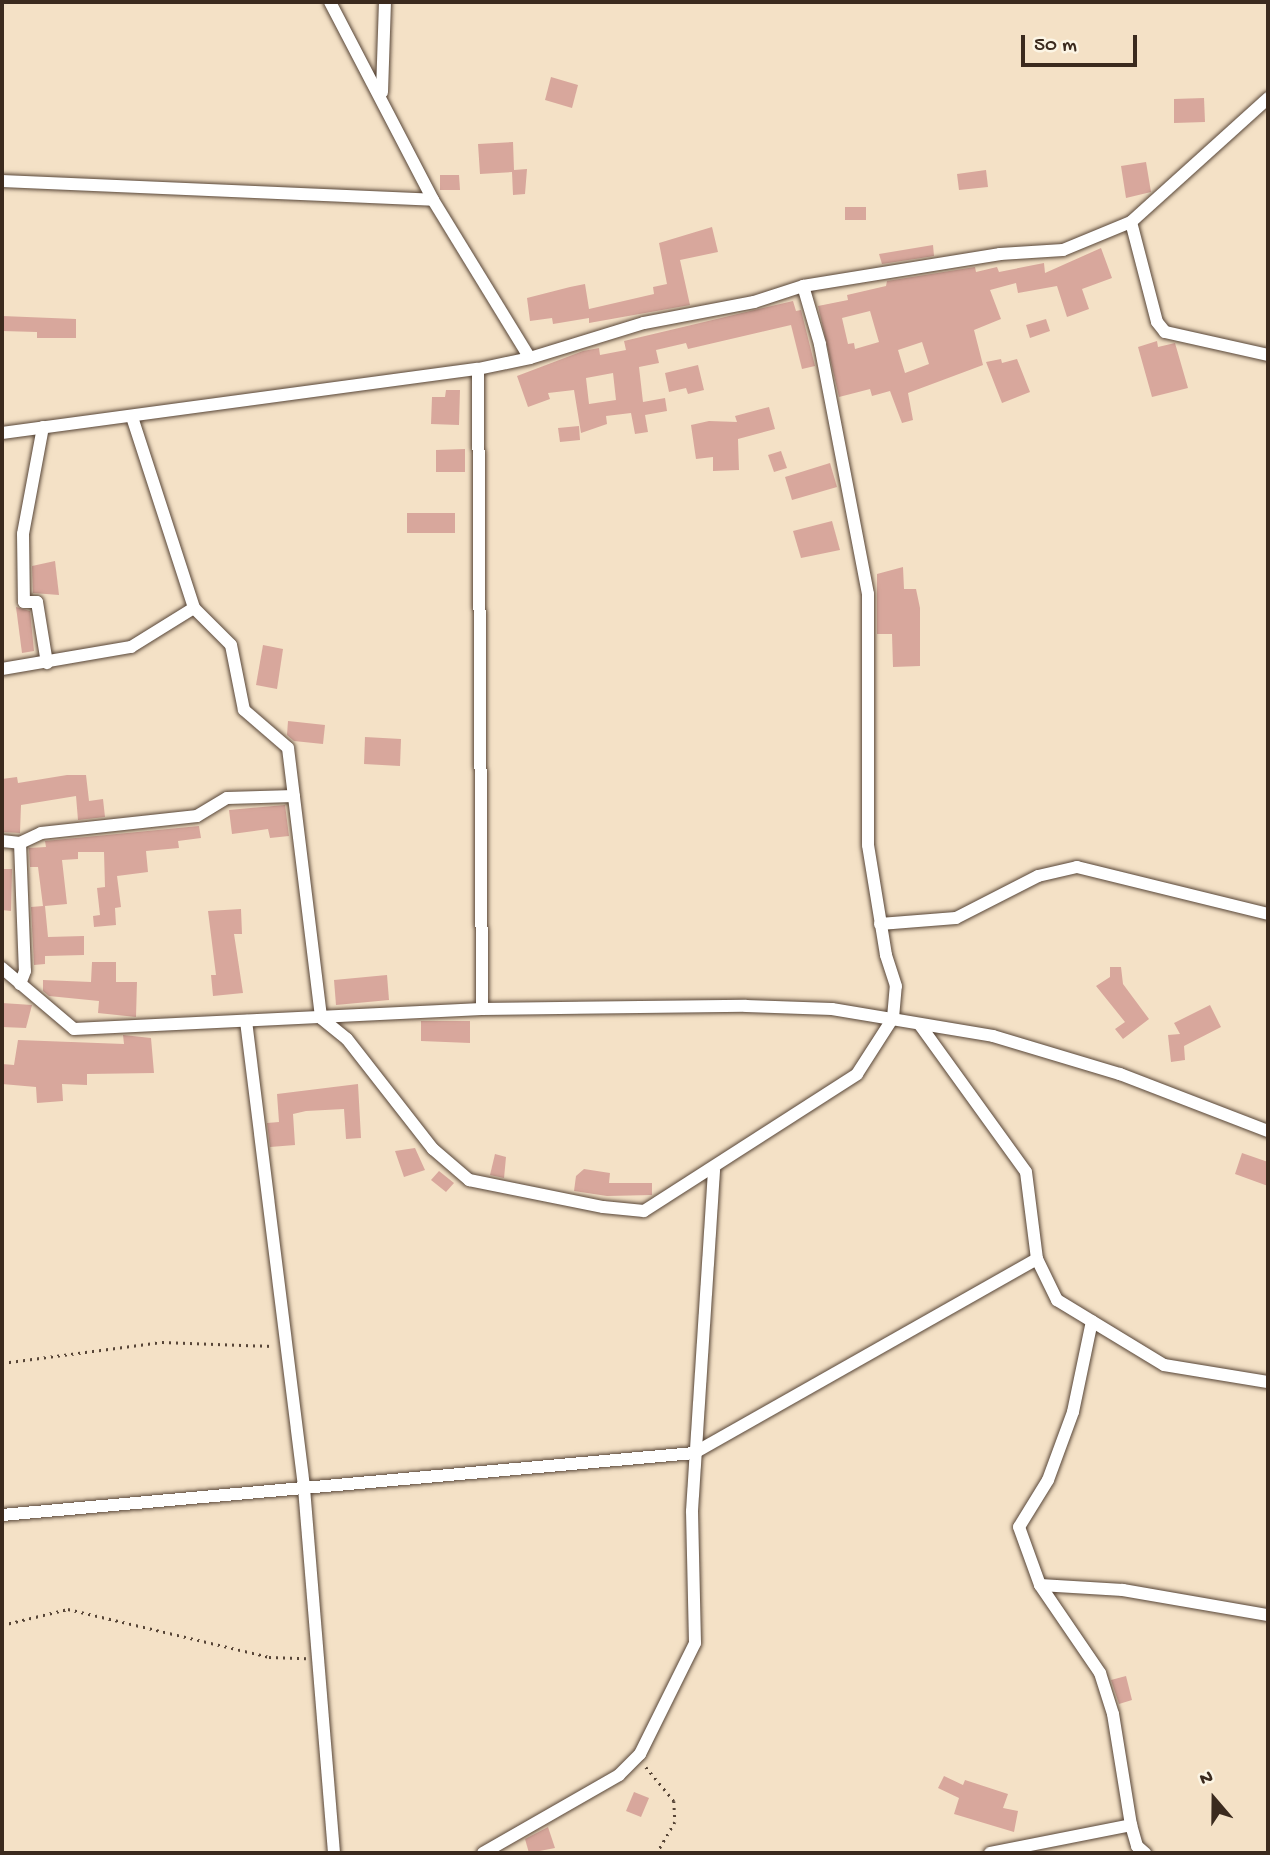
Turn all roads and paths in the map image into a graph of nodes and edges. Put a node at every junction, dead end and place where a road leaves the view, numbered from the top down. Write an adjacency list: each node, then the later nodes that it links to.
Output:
1 (330, 2): 3 (street)
2 (385, 2): 3 (street)
3 (382, 93): 6 (street)
4 (1268, 98): 7 (street)
5 (2, 181): 6 (street)
6 (433, 200): 10 (street)
7 (1131, 222): 8 (street); 9 (street)
8 (803, 286): 10 (street); 22 (street)
9 (1268, 355)
10 (530, 358): 11 (street)
11 (478, 369): 12 (street); 25 (street)
12 (132, 417): 13 (street); 15 (street)
13 (43, 427): 14 (street); 16 (street)
14 (2, 433)
15 (194, 608): 16 (street); 18 (street)
16 (47, 663): 17 (street)
17 (2, 670)
18 (295, 796): 20 (street); 26 (street)
19 (2, 841): 20 (street)
20 (20, 843): 24 (street)
21 (1268, 914): 22 (street)
22 (880, 924): 27 (street)
23 (2, 968): 24 (street)
24 (20, 985): 28 (street)
25 (482, 1009): 26 (street); 27 (street)
26 (321, 1018): 28 (street); 31 (street)
27 (893, 1018): 29 (street); 31 (street)
28 (246, 1021): 34 (street)
29 (920, 1025): 30 (street); 32 (street)
30 (1268, 1131)
31 (714, 1170): 37 (street)
32 (1037, 1259): 33 (street); 37 (street)
33 (1092, 1321): 36 (street); 40 (street)
34 (286, 1344): 35 (path); 38 (street)
35 (2, 1363)
36 (1268, 1382)
37 (694, 1453): 38 (street); 44 (street)
38 (304, 1488): 39 (street); 43 (street)
39 (2, 1515)
40 (1040, 1585): 41 (street); 45 (street)
41 (1268, 1615)
42 (2, 1625): 43 (path)
43 (316, 1658): 46 (street)
44 (640, 1754): 47 (street); 48 (path)
45 (1130, 1825): 49 (street); 50 (street)
46 (334, 1853)
47 (483, 1853)
48 (657, 1853)
49 (990, 1853)
50 (1145, 1853)

